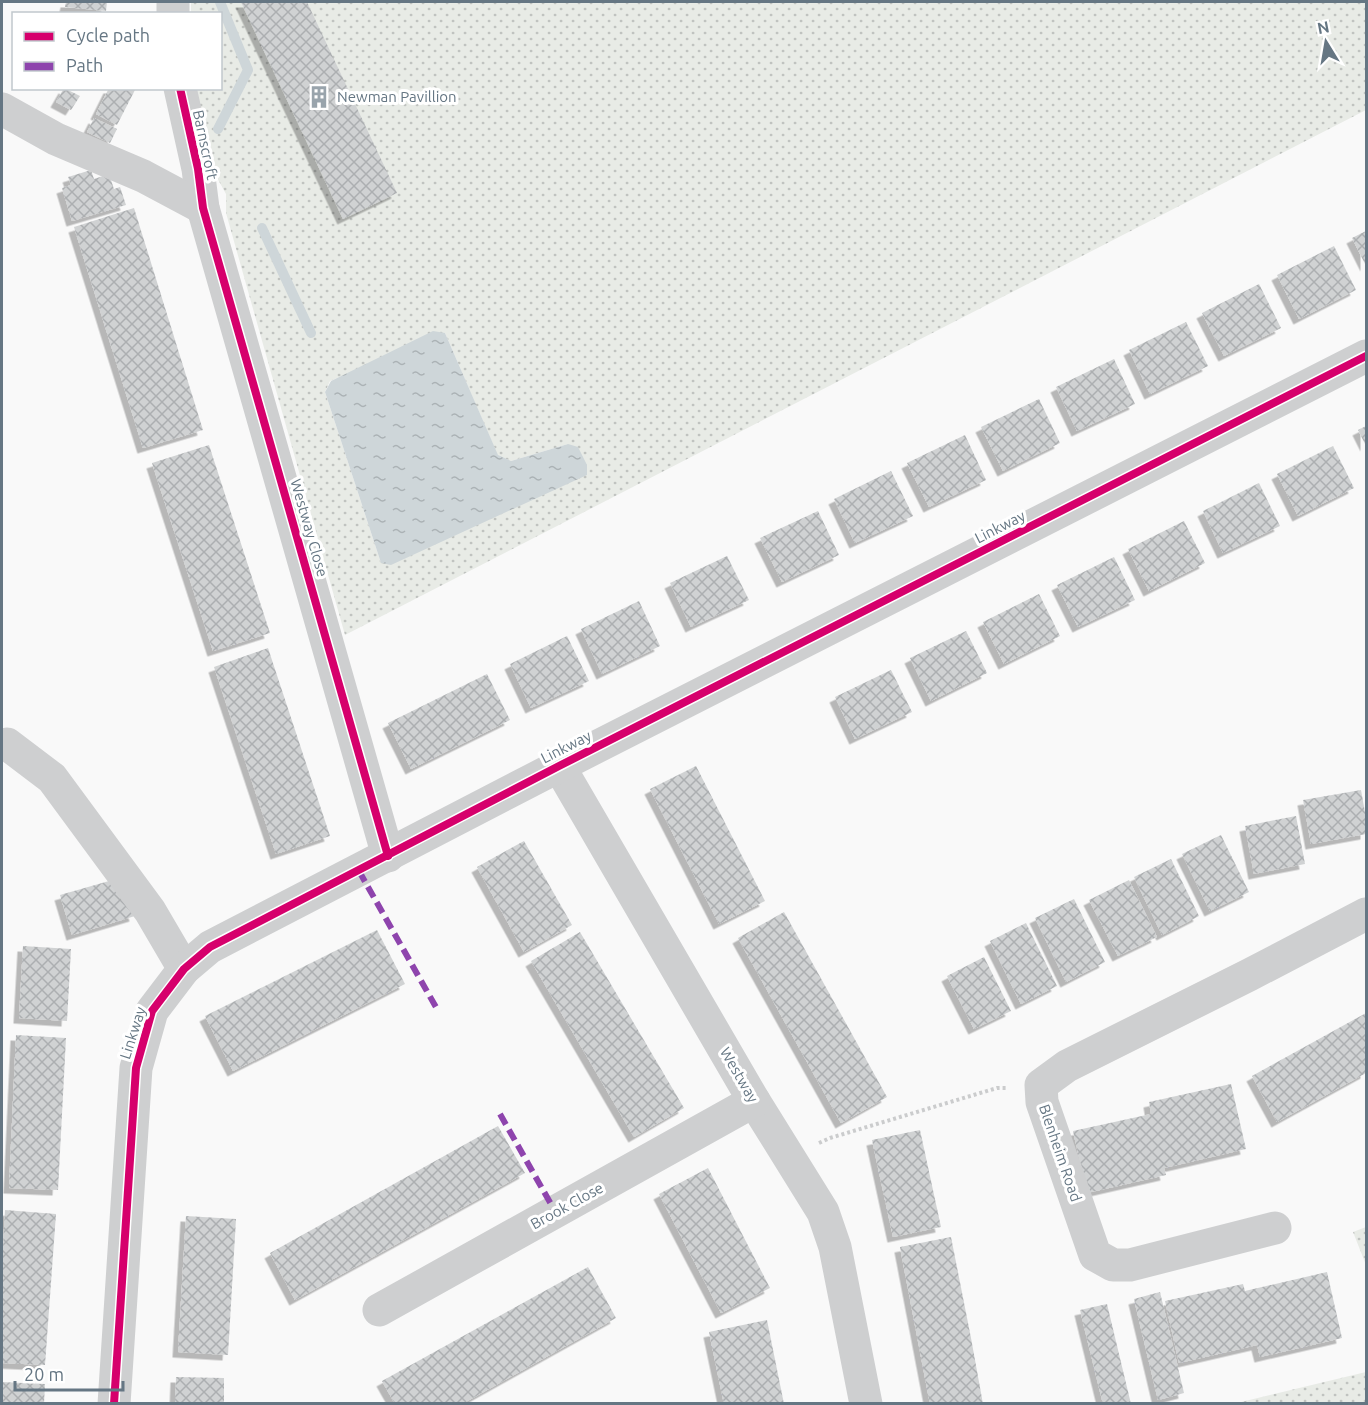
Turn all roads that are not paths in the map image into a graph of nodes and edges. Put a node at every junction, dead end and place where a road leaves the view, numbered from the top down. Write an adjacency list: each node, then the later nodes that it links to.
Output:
1 (180, 90): 3 (street, Barnscroft)
2 (2, 109): 3 (street)
3 (203, 208): 7 (street, Westway Close)
4 (1366, 356): 6 (street, Linkway)
5 (7, 744): 9 (street)
6 (559, 766): 7 (street, Linkway); 10 (street, Westway)
7 (388, 856): 9 (street, Linkway)
8 (1366, 914): 11 (street, Blenheim Road)
9 (184, 969): 13 (street, Linkway)
10 (754, 1101): 12 (street, Brook Close); 14 (street, Westway)
11 (1275, 1228)
12 (380, 1310)
13 (114, 1404)
14 (866, 1404)

